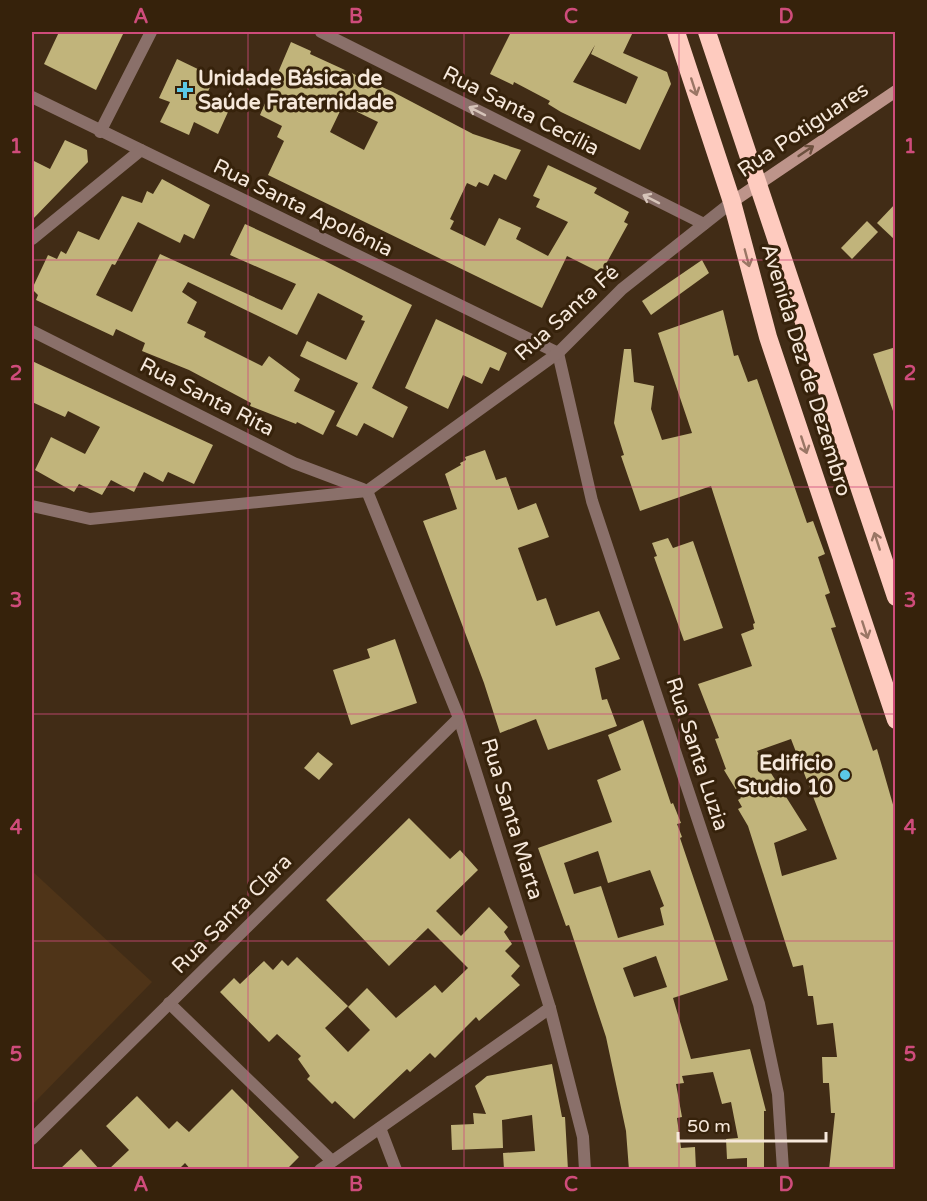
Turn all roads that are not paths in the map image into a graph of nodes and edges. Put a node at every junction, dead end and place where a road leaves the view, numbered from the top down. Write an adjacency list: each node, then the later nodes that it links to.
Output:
1 (151, 32): 7 (street)
2 (321, 32): 11 (street, Rua Santa Cecília, one-way to 2)
3 (676, 32): 10 (highway, Avenida Dez de Dezembro, one-way to 10)
4 (707, 32): 9 (highway, Avenida Dez de Dezembro)
5 (894, 95): 9 (street, Rua Potiguares, one-way to 5)
6 (32, 98): 7 (street, Rua Santa Apolônia)
7 (100, 132): 8 (street, Rua Santa Apolônia)
8 (141, 150): 12 (street); 14 (street, Rua Santa Apolônia)
9 (758, 184): 10 (street, Rua Potiguares); 17 (highway, Avenida Dez de Dezembro, one-way to 9)
10 (732, 202): 11 (street, Rua Santa Fé); 19 (highway, Avenida Dez de Dezembro, one-way to 19)
11 (704, 224): 14 (street, Rua Santa Fé)
12 (32, 239)
13 (32, 331): 15 (street, Rua Santa Rita)
14 (558, 354): 15 (street, Rua Santa Fé); 28 (street, Rua Santa Luzia)
15 (367, 491): 16 (street); 18 (street, Rua Santa Marta)
16 (32, 506)
17 (896, 597)
18 (459, 718): 20 (street, Rua Santa Clara); 21 (street, Rua Santa Marta)
19 (896, 720)
20 (169, 1003): 23 (street, Rua Santa Clara); 24 (street)
21 (550, 1008): 22 (street); 27 (street, Rua Santa Marta)
22 (380, 1128): 24 (street); 26 (street)
23 (32, 1139)
24 (332, 1161): 25 (street)
25 (320, 1170)
26 (396, 1170)
27 (585, 1170)
28 (783, 1170)

